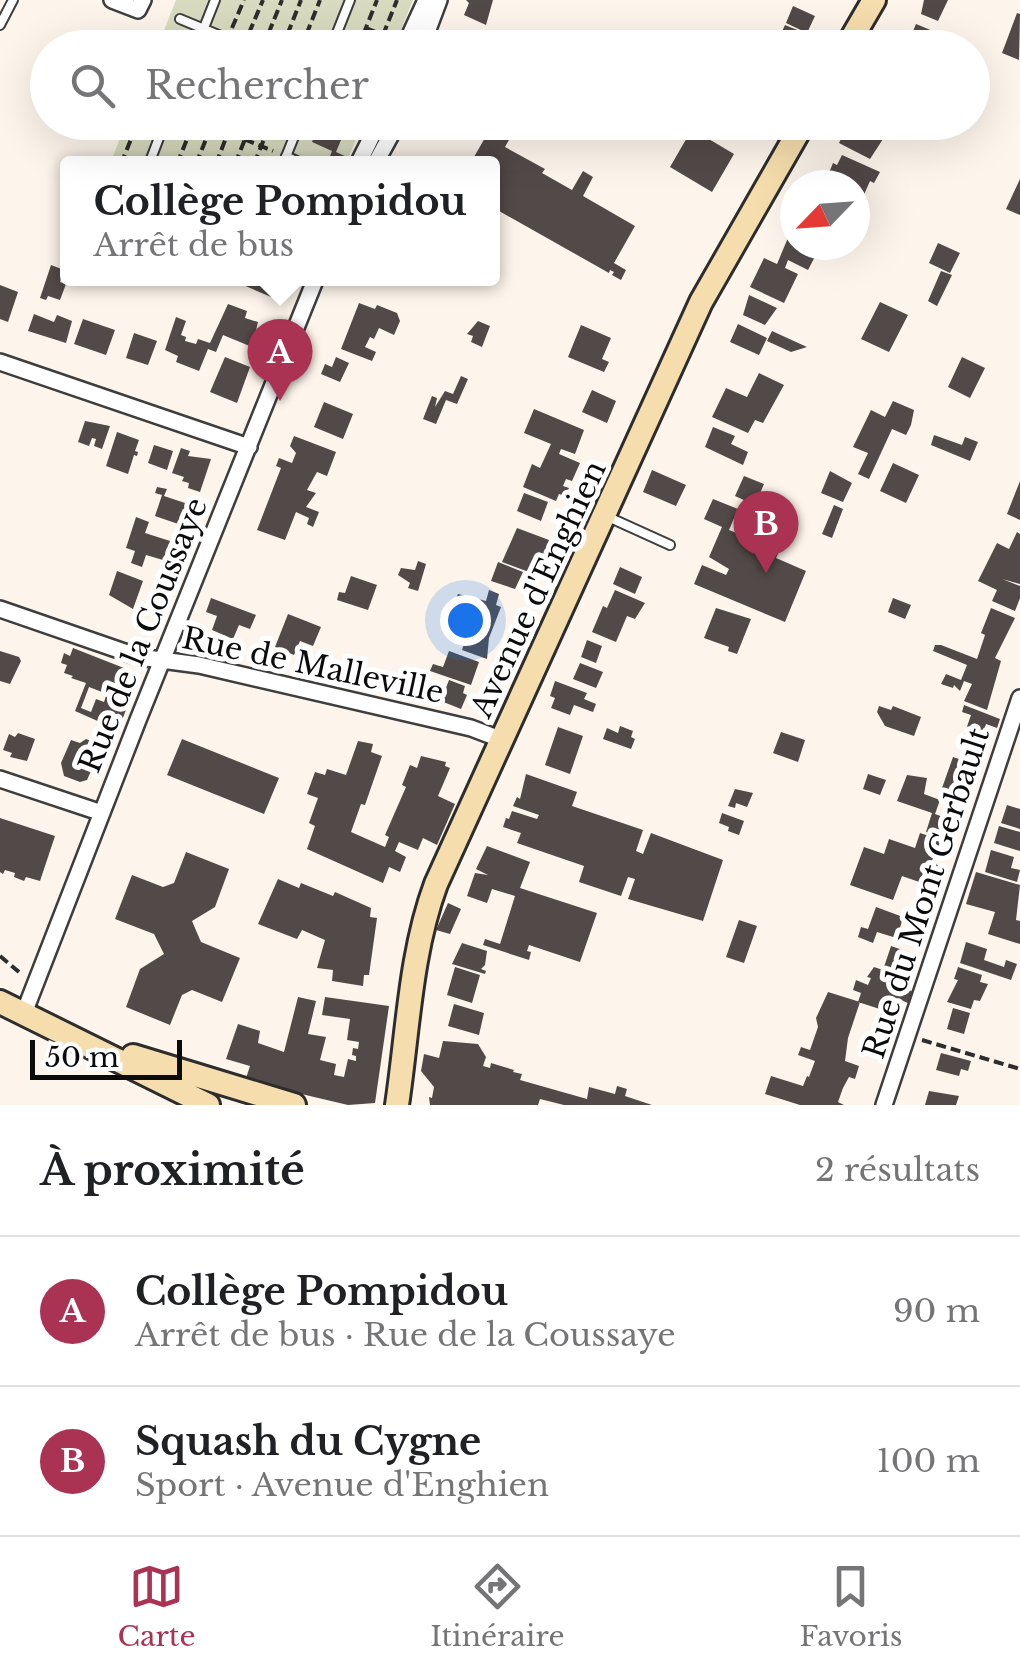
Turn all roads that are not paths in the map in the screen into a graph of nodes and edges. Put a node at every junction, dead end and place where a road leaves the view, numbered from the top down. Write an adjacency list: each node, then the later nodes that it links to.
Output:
1 (13, 0): 10 (lane)
2 (112, 0): 3 (street)
3 (142, 0)
4 (216, 0): 11 (lane)
5 (350, 0): 12 (lane)
6 (426, 0): 13 (street)
7 (440, 0): 14 (street)
8 (874, 0): 15 (main road)
9 (180, 19): 11 (lane)
10 (0, 26)
11 (204, 29)
12 (338, 30)
13 (406, 30)
14 (428, 30)
15 (856, 30)
16 (794, 140): 20 (main road, Avenue d'Enghien)
17 (313, 286): 19 (street, Rue de la Coussaye)
18 (0, 362): 19 (street)
19 (249, 446): 23 (street, Rue de la Coussaye)
20 (606, 516): 21 (lane); 25 (main road, Avenue d'Enghien)
21 (670, 545)
22 (0, 609): 23 (street, Rue de Malleville)
23 (164, 660): 25 (street, Rue de Malleville); 27 (street, Rue de la Coussaye)
24 (1020, 698): 35 (street, Rue du Mont Gerbault)
25 (500, 738): 34 (main road, Avenue d'Enghien)
26 (0, 778): 27 (street)
27 (102, 813): 29 (street, Rue de la Coussaye)
28 (0, 1002): 29 (main road)
29 (24, 1014): 30 (main road)
30 (78, 1038): 31 (main road); 32 (main road)
31 (242, 1098): 33 (main road)
32 (208, 1105)
33 (294, 1105)
34 (397, 1105)
35 (884, 1105)

